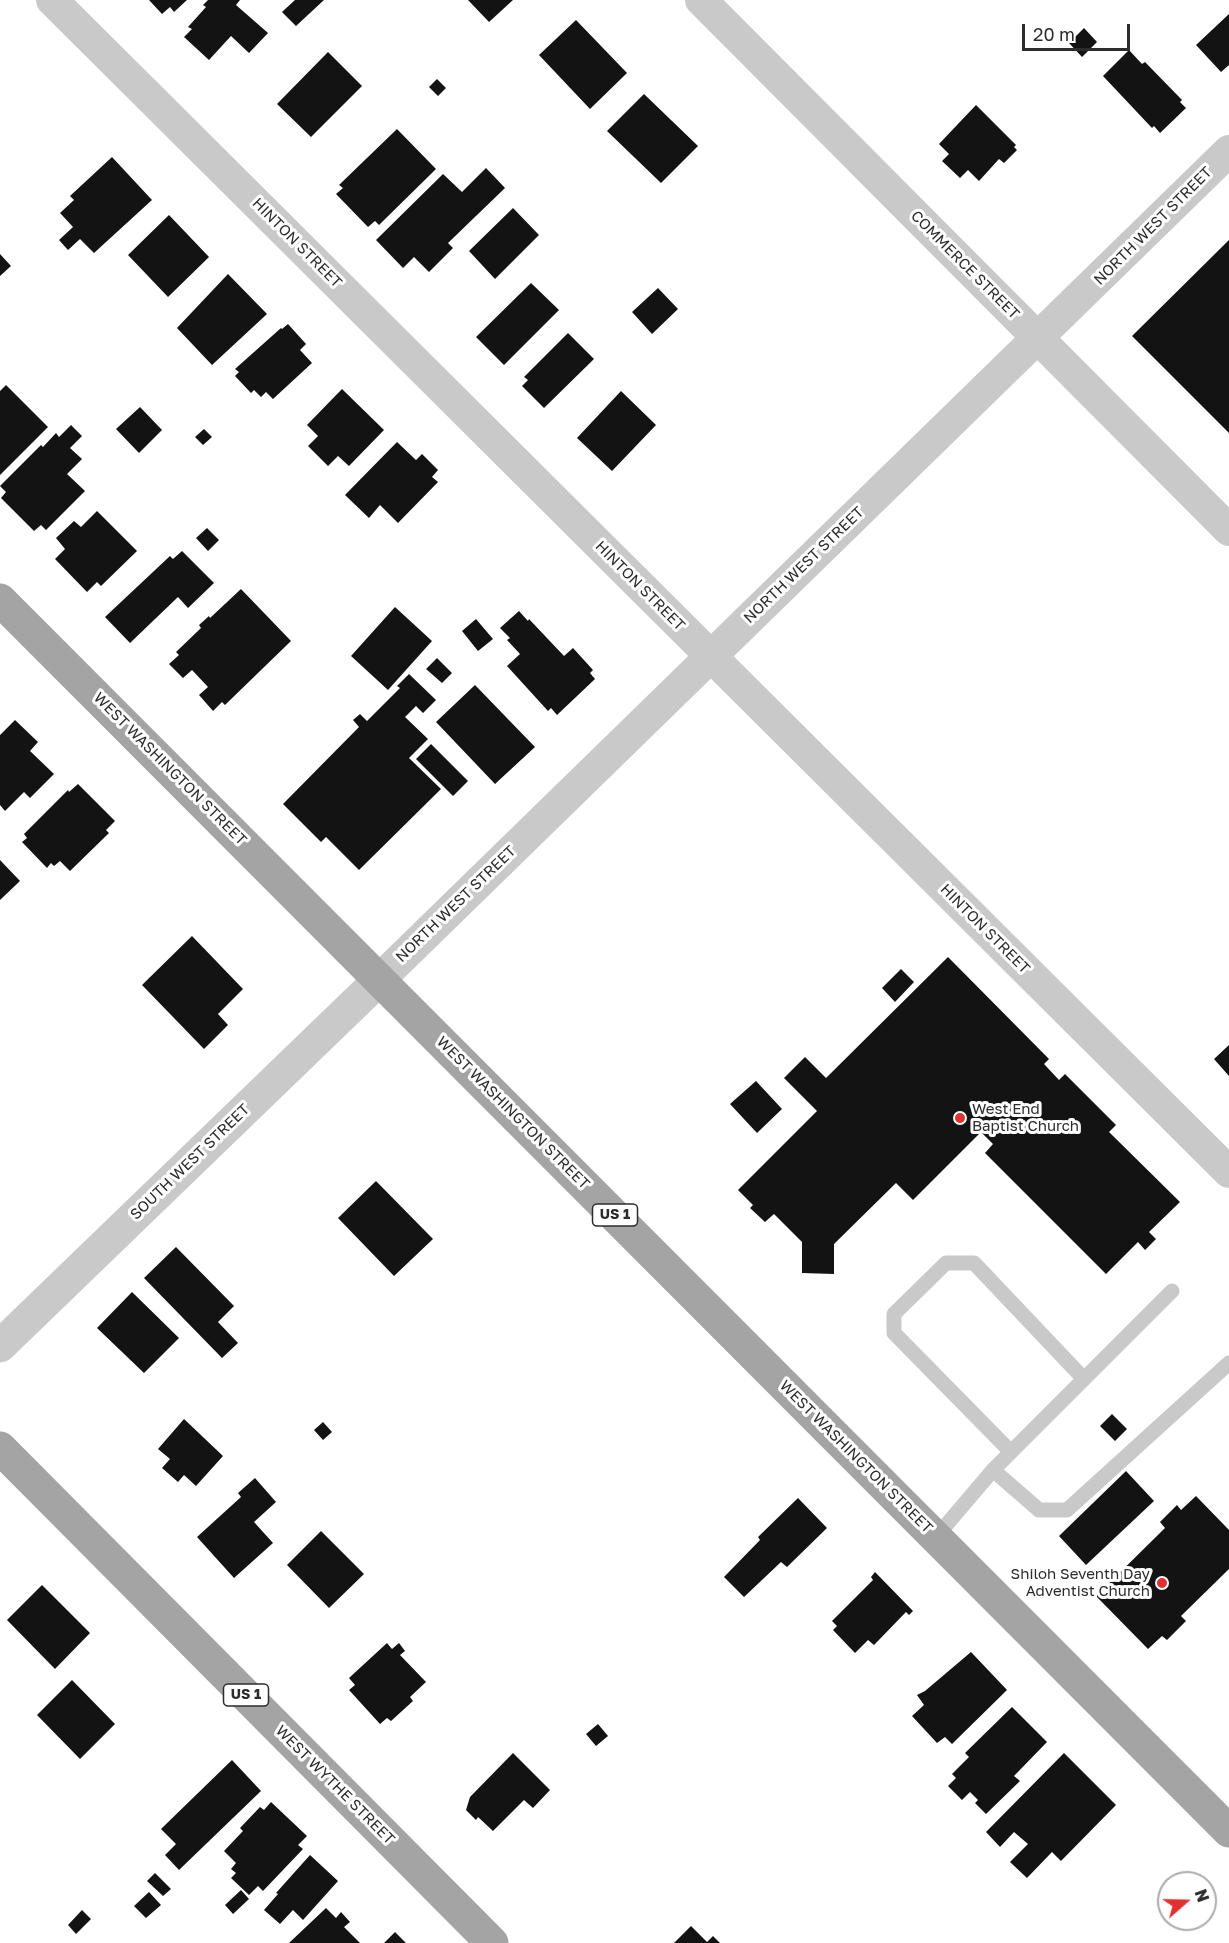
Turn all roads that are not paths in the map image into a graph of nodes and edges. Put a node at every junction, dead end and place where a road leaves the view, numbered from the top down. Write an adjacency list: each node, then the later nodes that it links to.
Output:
1 (52, 0): 7 (street, HINTON STREET)
2 (701, 0): 4 (street, COMMERCE STREET)
3 (1229, 151): 4 (street, NORTH WEST STREET)
4 (1038, 339): 5 (street, COMMERCE STREET); 7 (street, NORTH WEST STREET)
5 (1229, 530)
6 (0, 600): 8 (main road, WEST WASHINGTON STREET / US 1)
7 (711, 656): 8 (street, NORTH WEST STREET); 9 (street, HINTON STREET)
8 (380, 979): 11 (street, SOUTH WEST STREET); 17 (main road, WEST WASHINGTON STREET / US 1)
9 (1229, 1172)
10 (1172, 1291): 13 (lane)
11 (0, 1346)
12 (1229, 1362): 16 (lane)
13 (1084, 1379): 15 (lane); 15 (lane)
14 (0, 1448): 19 (main road, WEST WYTHE STREET / US 1)
15 (1011, 1452): 16 (lane)
16 (993, 1470): 17 (lane)
17 (936, 1537): 18 (main road, WEST WASHINGTON STREET / US 1)
18 (1229, 1830)
19 (492, 1943)

